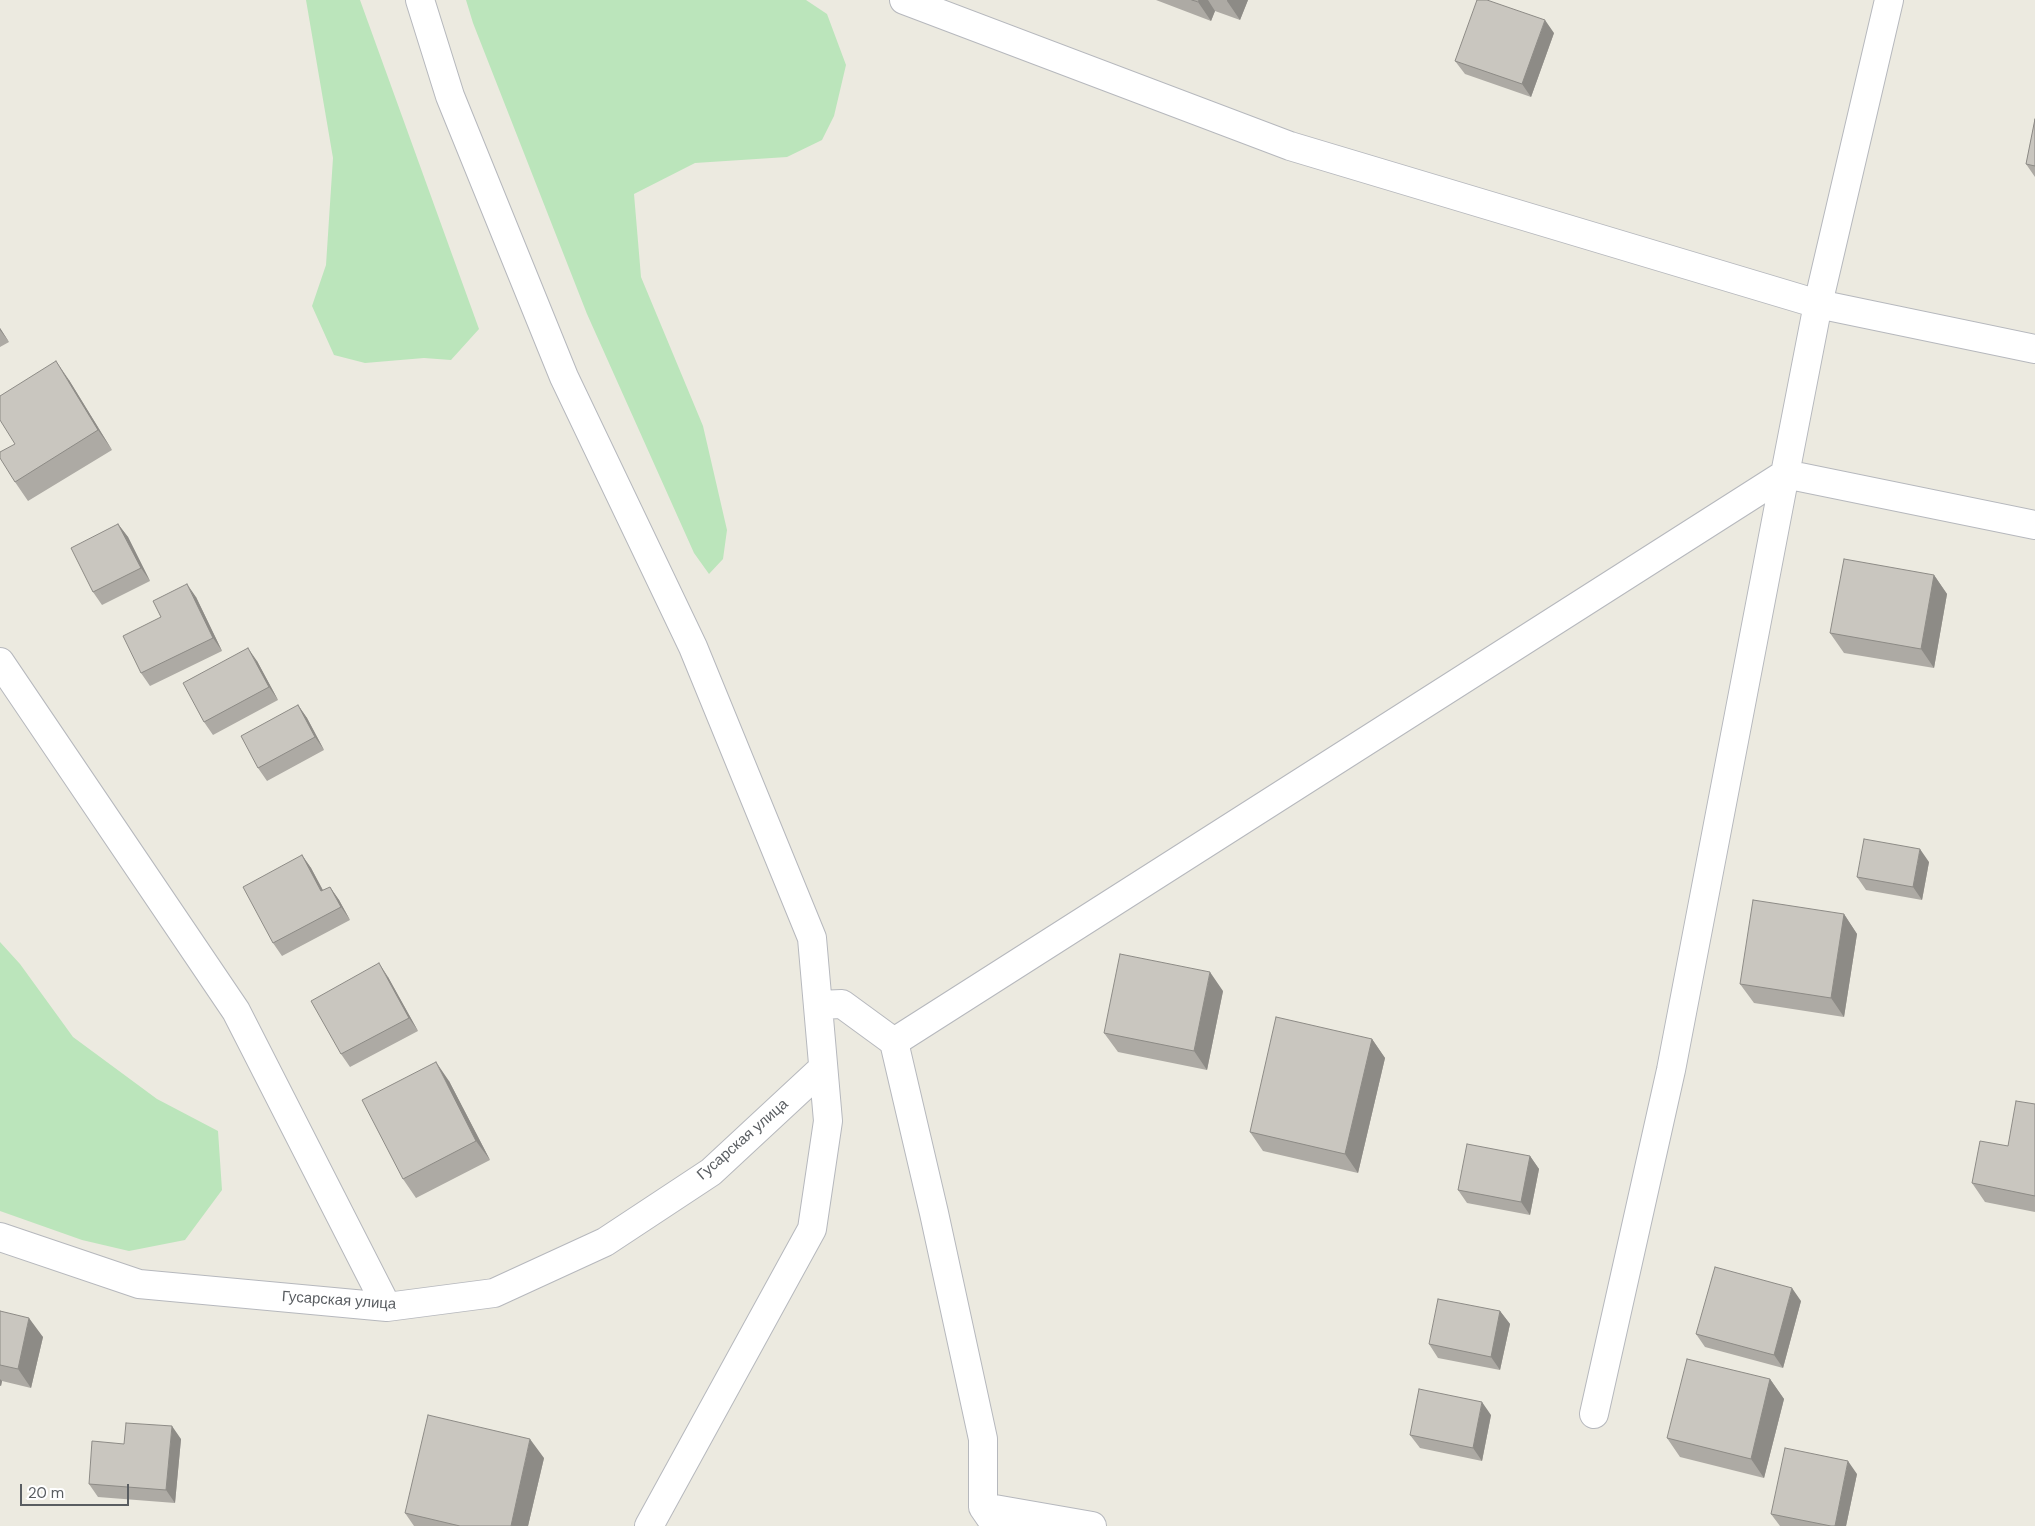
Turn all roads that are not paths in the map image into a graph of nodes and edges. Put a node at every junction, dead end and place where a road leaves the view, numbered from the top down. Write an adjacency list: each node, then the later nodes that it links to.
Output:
1 (420, 0): 9 (street)
2 (904, 0): 4 (street)
3 (1889, 0): 4 (street)
4 (1818, 304): 5 (street); 6 (street)
5 (2035, 348)
6 (1784, 474): 7 (street); 10 (street); 14 (street)
7 (2035, 526)
8 (0, 662): 13 (street)
9 (818, 1005): 10 (street); 11 (street)
10 (894, 1042): 15 (street)
11 (823, 1068): 13 (street, Гусарская улица); 16 (street)
12 (0, 1237): 13 (street, Гусарская улица)
13 (387, 1307)
14 (1594, 1414)
15 (990, 1516): 17 (street)
16 (649, 1526)
17 (1092, 1526)

